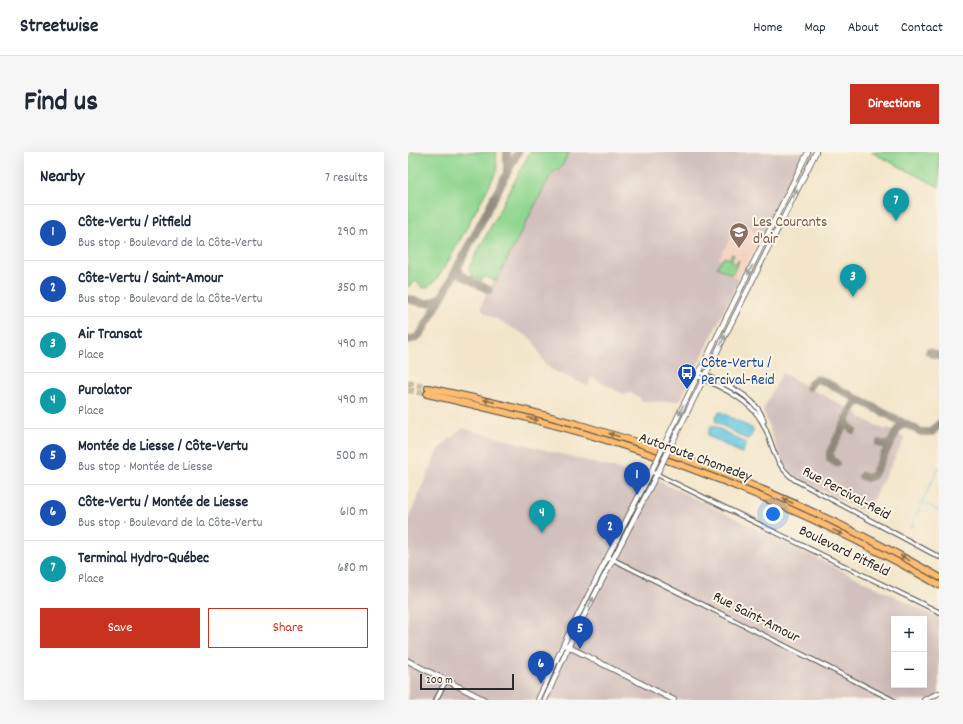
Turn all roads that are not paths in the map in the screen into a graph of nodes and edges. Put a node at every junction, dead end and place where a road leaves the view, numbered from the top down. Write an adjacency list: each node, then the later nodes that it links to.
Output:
1 (808, 152): 3 (street, one-way to 3)
2 (816, 152): 5 (street, one-way to 2)
3 (700, 372): 4 (street); 5 (street, Rue Percival-Reid)
4 (697, 376): 5 (street, Rue Percival-Reid); 8 (street, one-way to 8, bridge)
5 (704, 377): 8 (street, bridge); 9 (street, Rue Percival-Reid)
6 (428, 388): 12 (highway, Autoroute Chomedey, one-way to 6)
7 (427, 394): 11 (highway, Autoroute Chomedey, one-way to 11)
8 (654, 473): 10 (street); 15 (street, Boulevard Pitfield)
9 (939, 557)
10 (610, 559): 16 (street); 25 (street, Rue Saint-Amour)
11 (917, 573): 13 (highway, Autoroute Chomedey); 14 (highway)
12 (939, 577)
13 (939, 585)
14 (939, 589)
15 (939, 612)
16 (566, 646): 22 (street); 23 (street); 24 (street)
17 (408, 661): 18 (street)
18 (446, 680): 20 (street); 21 (street)
19 (939, 692): 26 (street)
20 (436, 700)
21 (485, 700)
22 (538, 700)
23 (545, 700)
24 (674, 700)
25 (893, 700)
26 (924, 700)

